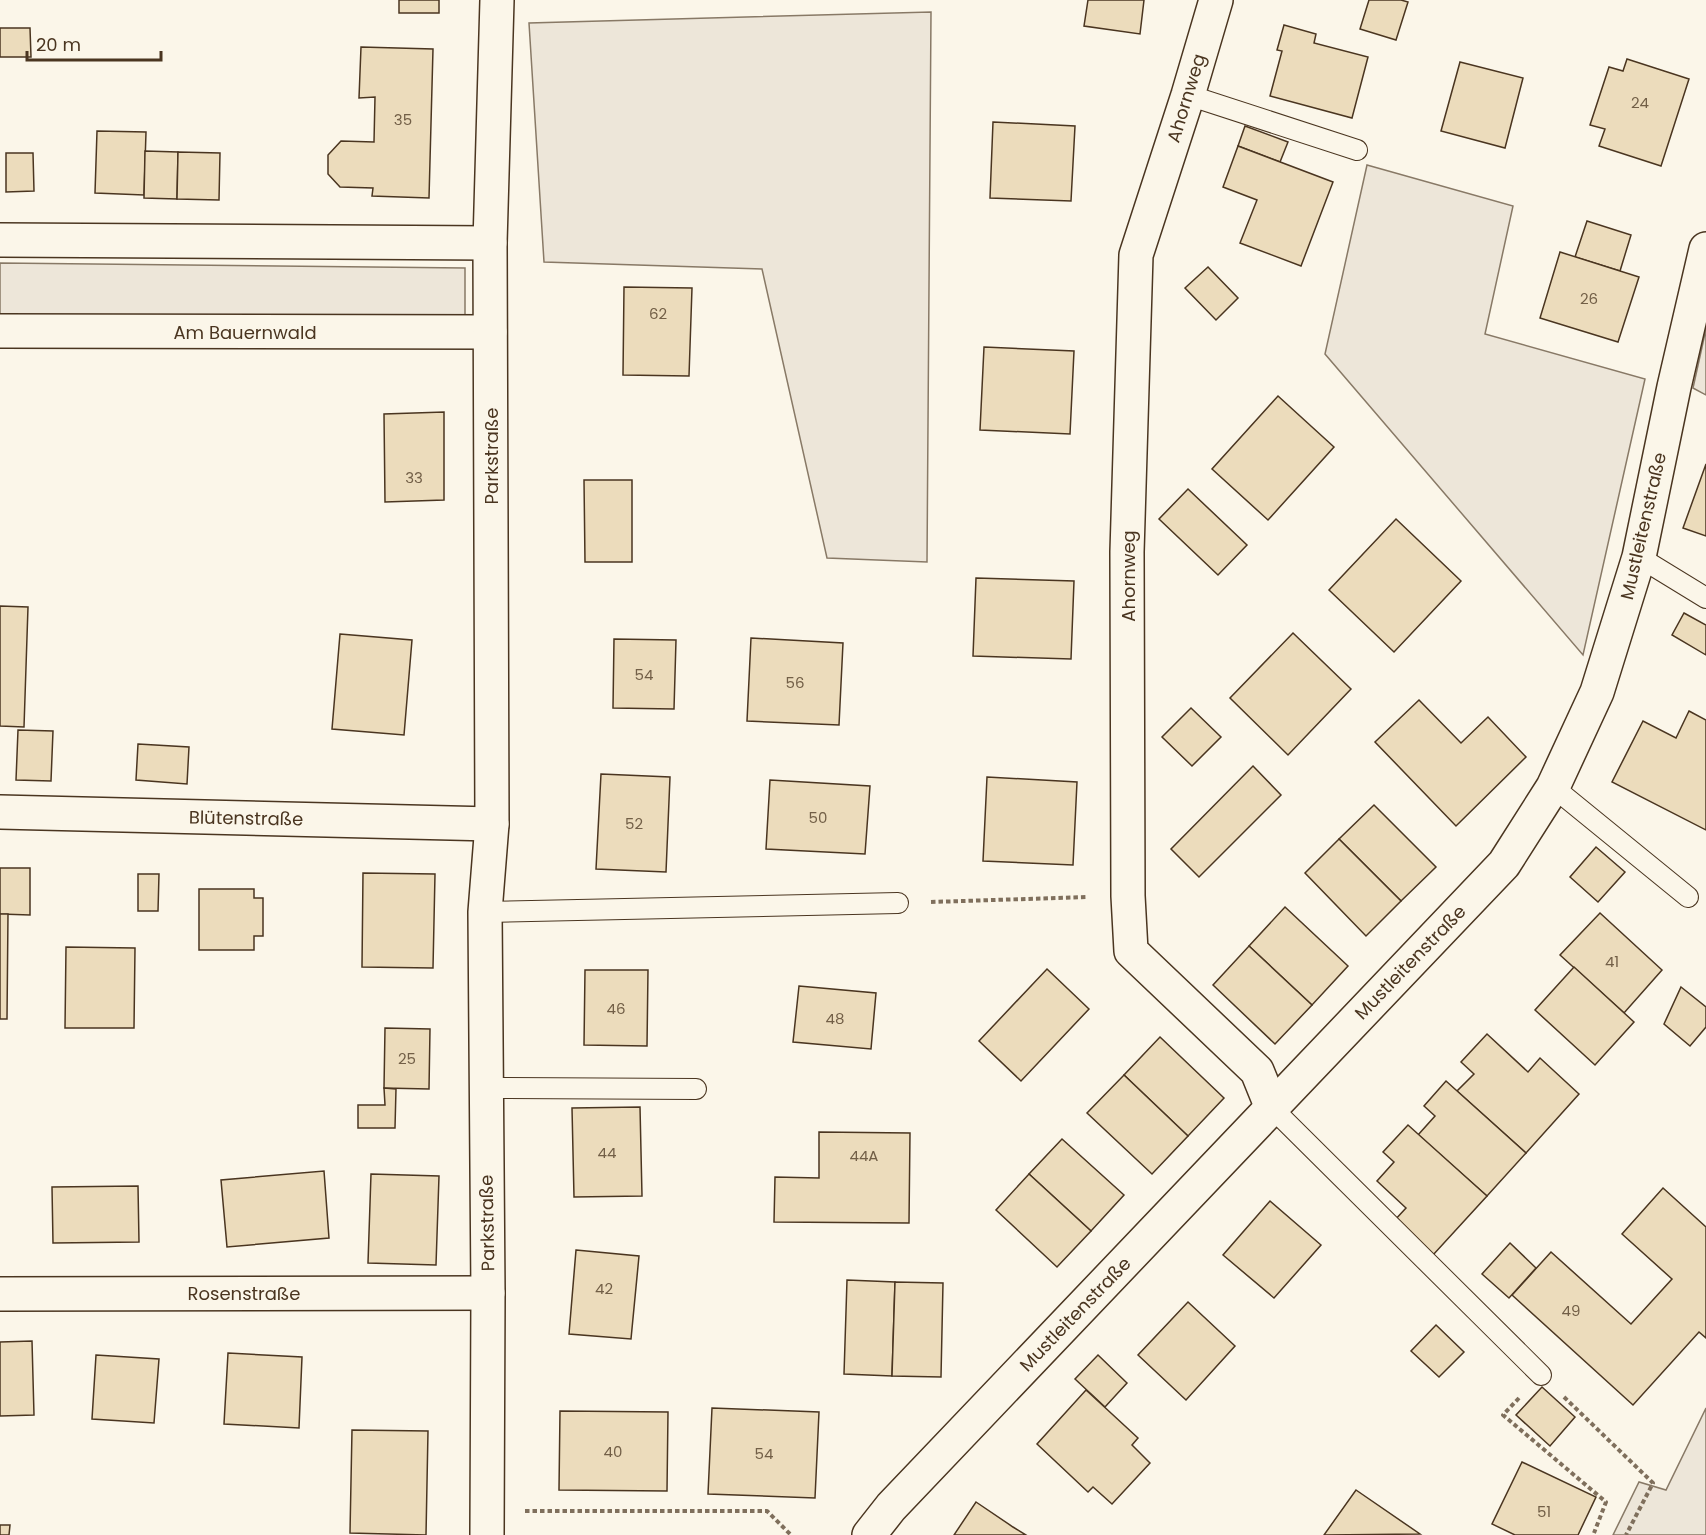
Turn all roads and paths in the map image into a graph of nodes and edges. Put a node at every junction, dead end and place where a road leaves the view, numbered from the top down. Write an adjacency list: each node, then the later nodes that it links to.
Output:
1 (497, 0): 6 (street, Parkstraße)
2 (1216, 0): 3 (street, Ahornweg)
3 (1188, 95): 4 (lane); 15 (street, Ahornweg)
4 (1357, 150)
5 (0, 240): 6 (street)
6 (490, 243): 9 (street, Parkstraße)
7 (1706, 249): 10 (street, Mustleitenstraße)
8 (0, 331): 9 (street, Am Bauernwald)
9 (490, 332): 14 (street, Parkstraße)
10 (1639, 557): 11 (lane); 12 (street, Mustleitenstraße)
11 (1706, 598)
12 (1553, 787): 16 (lane); 21 (street, Mustleitenstraße)
13 (0, 812): 14 (street, Blütenstraße)
14 (492, 824): 18 (street, Parkstraße)
15 (1128, 896): 17 (path); 21 (street, Ahornweg)
16 (1688, 897)
17 (898, 903): 18 (lane)
18 (484, 912): 19 (street, Parkstraße)
19 (486, 1088): 20 (lane); 22 (street, Parkstraße)
20 (696, 1089)
21 (1272, 1108): 24 (lane); 28 (street, Mustleitenstraße)
22 (488, 1293): 23 (street, Rosenstraße); 25 (street, Parkstraße)
23 (0, 1294)
24 (1541, 1375): 26 (path); 29 (path)
25 (487, 1523): 27 (path)
26 (1594, 1533)
27 (791, 1535)
28 (869, 1535)
29 (1626, 1535)

